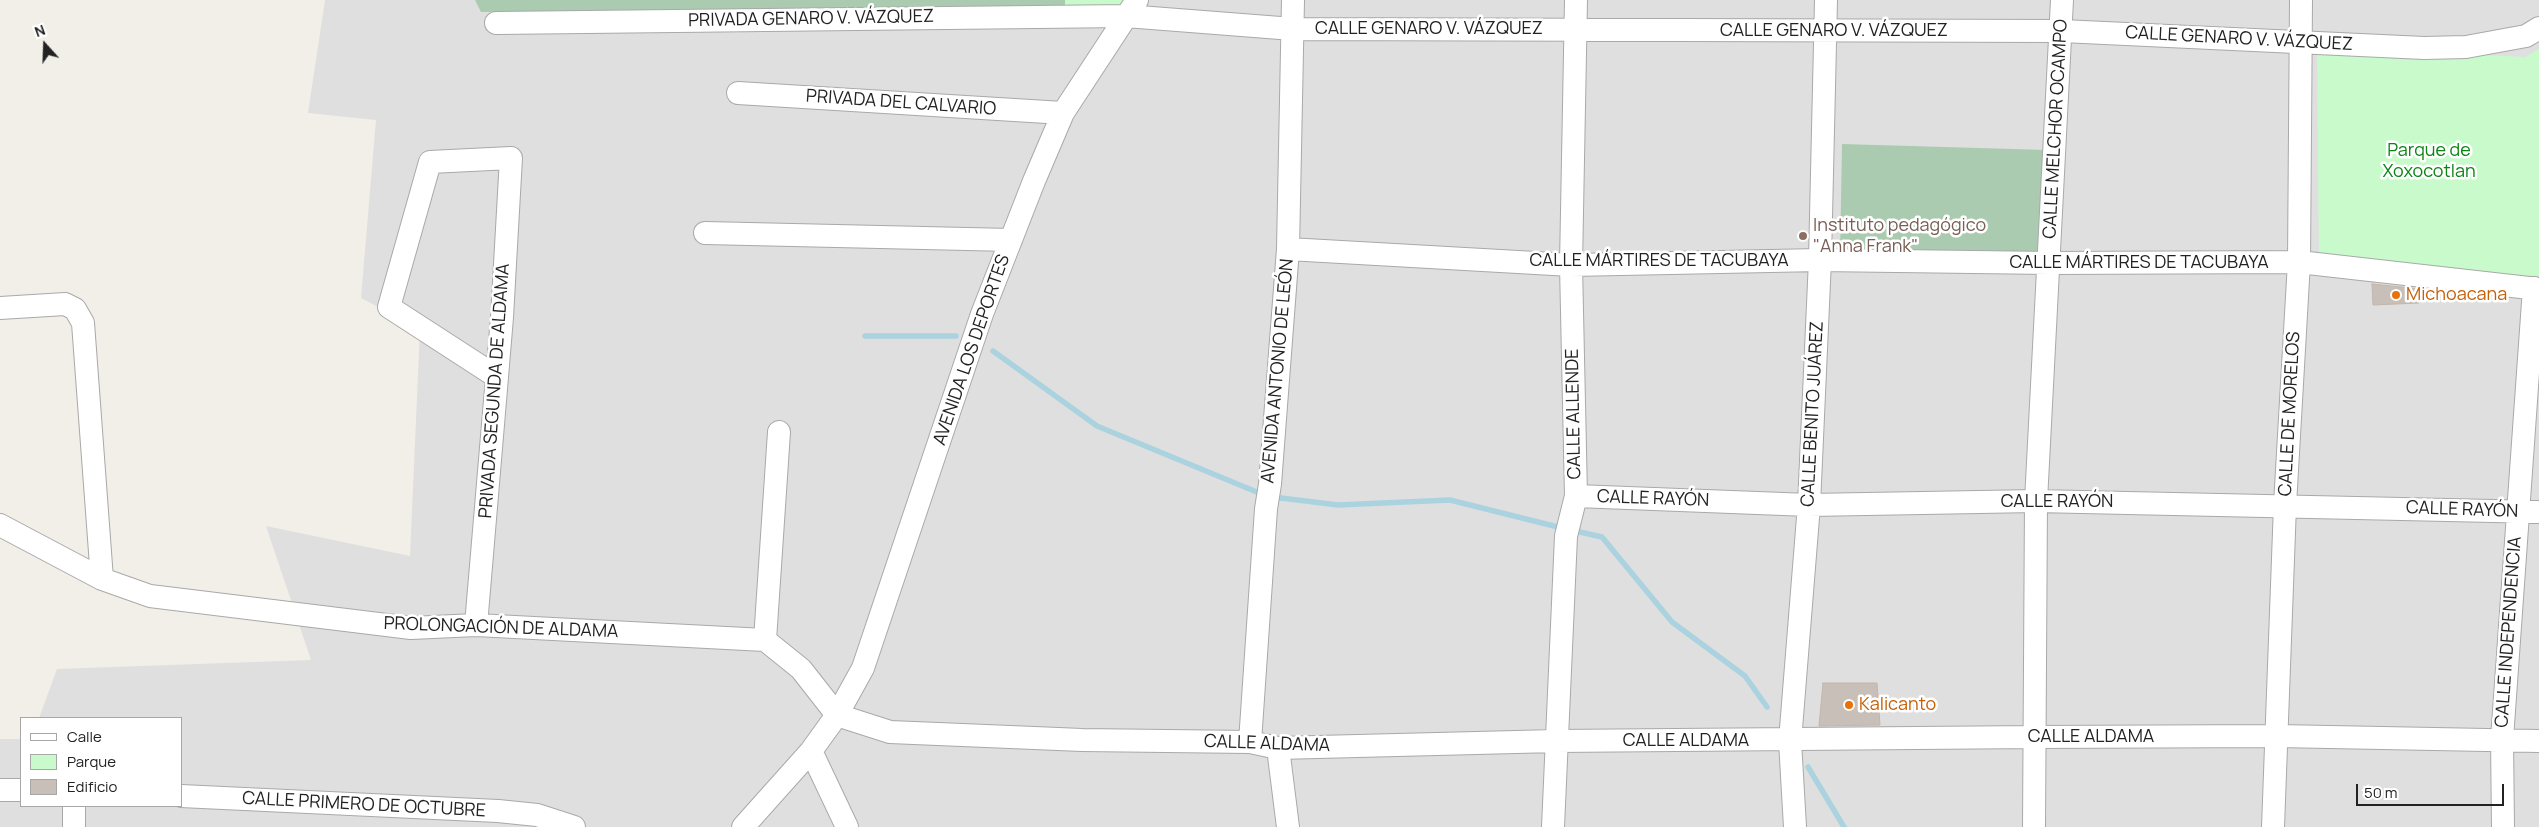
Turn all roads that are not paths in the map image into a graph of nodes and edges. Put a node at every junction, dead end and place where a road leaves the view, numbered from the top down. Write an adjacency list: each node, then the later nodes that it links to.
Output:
1 (1293, 0): 9 (street, AVENIDA ANTONIO DE LEÓN)
2 (1576, 0): 10 (street, CALLE ALLENDE)
3 (1826, 0): 12 (street, CALLE BENITO JUÁREZ)
4 (2062, 0): 11 (street, CALLE MELCHOR OCAMPO)
5 (2301, 0): 13 (street, CALLE DE MORELOS)
6 (1132, 8): 7 (street, PRIVADA GENARO V. VÁZQUEZ); 9 (street, CALLE GENARO V. VÁZQUEZ); 15 (street, AVENIDA LOS DEPORTES)
7 (496, 23)
8 (2539, 28): 13 (street, CALLE GENARO V. VÁZQUEZ)
9 (1293, 29): 10 (street, CALLE GENARO V. VÁZQUEZ); 18 (street, AVENIDA ANTONIO DE LEÓN)
10 (1575, 29): 12 (street, CALLE GENARO V. VÁZQUEZ); 22 (street, CALLE ALLENDE)
11 (2062, 31): 12 (street, CALLE GENARO V. VÁZQUEZ); 13 (street, CALLE GENARO V. VÁZQUEZ); 21 (street, CALLE MELCHOR OCAMPO)
12 (1827, 32): 19 (street, CALLE BENITO JUÁREZ)
13 (2301, 42): 20 (street, CALLE DE MORELOS)
14 (738, 93): 15 (street, PRIVADA DEL CALVARIO)
15 (1063, 113): 17 (street, AVENIDA LOS DEPORTES)
16 (705, 233): 17 (street)
17 (1011, 240): 37 (street, AVENIDA LOS DEPORTES)
18 (1288, 249): 22 (street, CALLE MÁRTIRES DE TACUBAYA); 44 (street, AVENIDA ANTONIO DE LEÓN)
19 (1820, 260): 21 (street, CALLE MÁRTIRES DE TACUBAYA); 22 (street, CALLE MÁRTIRES DE TACUBAYA); 29 (street, CALLE BENITO JUÁREZ)
20 (2299, 262): 21 (street, CALLE MÁRTIRES DE TACUBAYA); 23 (street, CALLE MÁRTIRES DE TACUBAYA); 30 (street, CALLE DE MORELOS)
21 (2050, 264): 27 (street, CALLE MELCHOR OCAMPO)
22 (1571, 265): 28 (street, CALLE ALLENDE)
23 (2536, 288): 31 (street, CALLE INDEPENDENCIA)
24 (0, 308): 34 (street)
25 (498, 377): 25 (street, PRIVADA SEGUNDA DE ALDAMA); 35 (street, PRIVADA SEGUNDA DE ALDAMA)
26 (779, 432): 36 (street)
27 (2036, 501): 29 (street, CALLE RAYÓN); 30 (street, CALLE RAYÓN); 39 (street, CALLE MELCHOR OCAMPO)
28 (1574, 504): 29 (street, CALLE RAYÓN); 41 (street, CALLE ALLENDE)
29 (1809, 505): 42 (street, CALLE BENITO JUÁREZ)
30 (2285, 505): 31 (street, CALLE RAYÓN); 38 (street, CALLE DE MORELOS)
31 (2517, 512): 32 (street, CALLE RAYÓN); 40 (street, CALLE INDEPENDENCIA)
32 (2539, 512)
33 (0, 525): 34 (street, PROLONGACIÓN DE ALDAMA)
34 (102, 579): 35 (street, PROLONGACIÓN DE ALDAMA)
35 (476, 625): 36 (street, PROLONGACIÓN DE ALDAMA)
36 (765, 640): 37 (street)
37 (837, 715): 44 (street, CALLE ALDAMA); 46 (street, AVENIDA LOS DEPORTES)
38 (2278, 736): 39 (street, CALLE ALDAMA); 40 (street, CALLE ALDAMA); 59 (street, CALLE DE MORELOS)
39 (2036, 737): 42 (street, CALLE ALDAMA); 58 (street, CALLE MELCHOR OCAMPO)
40 (2502, 739): 43 (street, CALLE ALDAMA); 60 (street, CALLE INDEPENDENCIA)
41 (1556, 741): 42 (street, CALLE ALDAMA); 45 (street, CALLE ALDAMA); 56 (street, CALLE ALLENDE)
42 (1790, 741): 57 (street, CALLE BENITO JUÁREZ)
43 (2539, 741)
44 (1250, 742): 45 (street, CALLE ALDAMA)
45 (1278, 748): 55 (street)
46 (811, 751): 53 (street, AVENIDA LOS DEPORTES); 54 (street)
47 (0, 790): 48 (street)
48 (20, 790)
49 (182, 796): 52 (street, CALLE PRIMERO DE OCTUBRE)
50 (74, 807): 51 (street)
51 (74, 827)
52 (574, 827)
53 (744, 827)
54 (847, 827)
55 (1288, 827)
56 (1554, 827)
57 (1795, 827)
58 (2034, 827)
59 (2273, 827)
60 (2503, 827)

